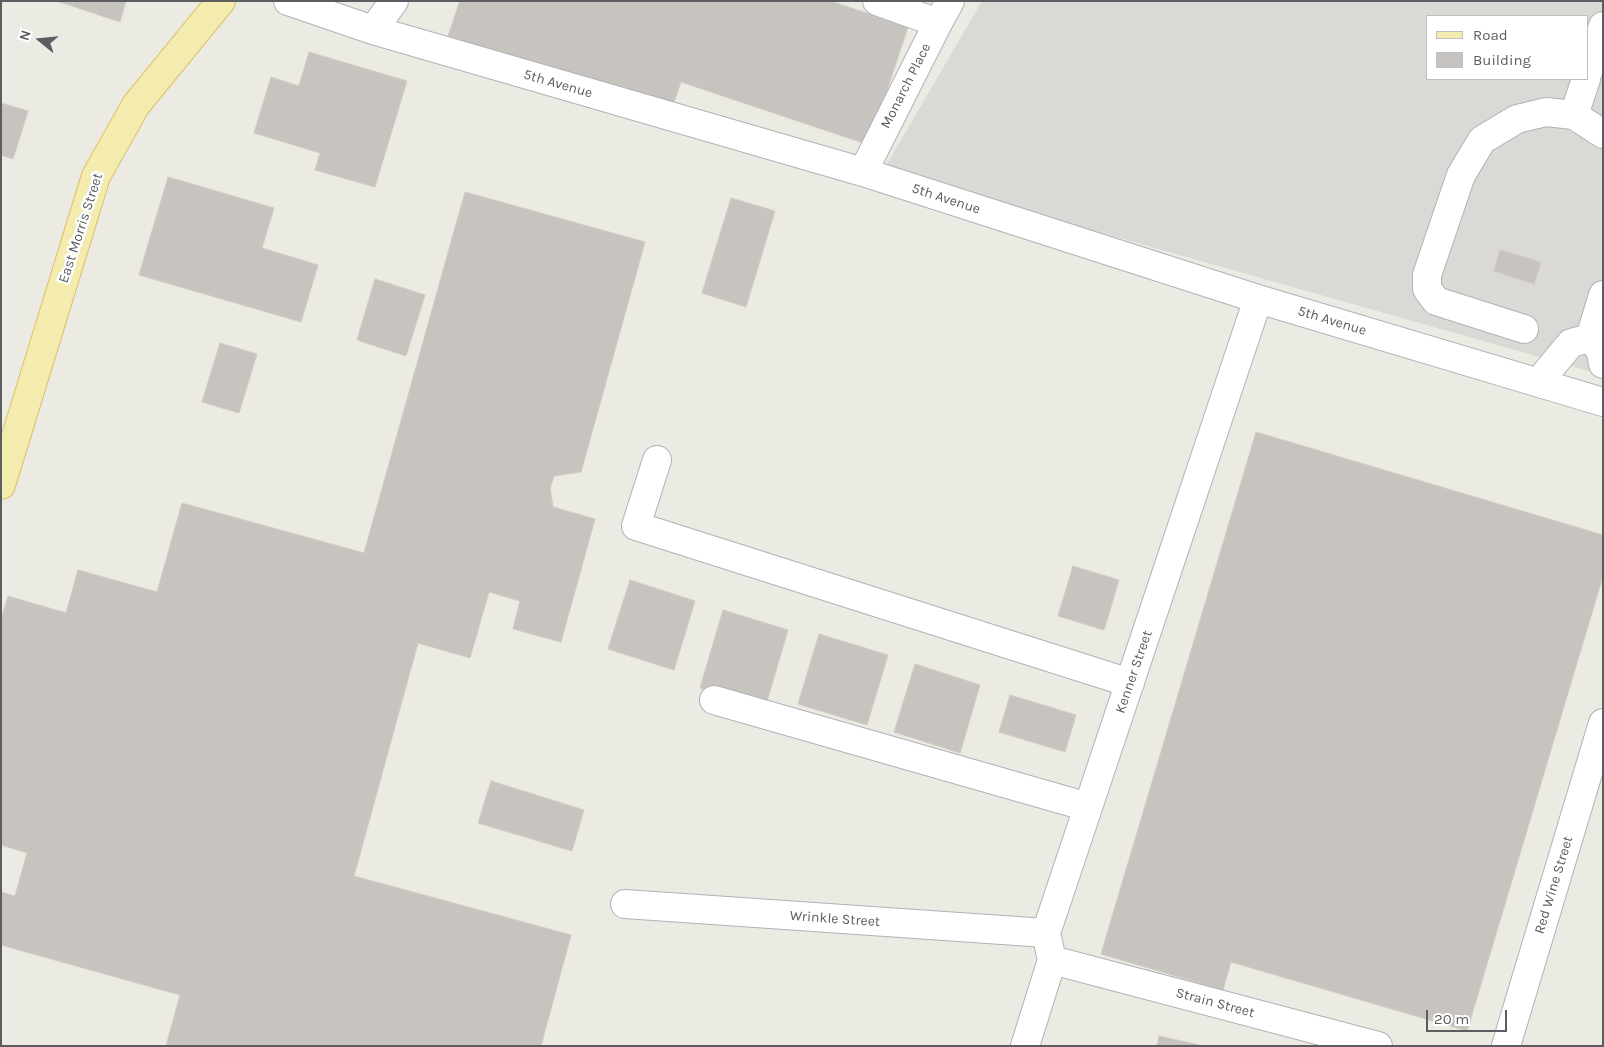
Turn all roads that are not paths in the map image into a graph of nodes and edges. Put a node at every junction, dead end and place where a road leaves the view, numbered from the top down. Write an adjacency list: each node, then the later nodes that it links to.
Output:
1 (221, 1): 21 (main road, East Morris Street)
2 (288, 1): 7 (street, 5th Avenue)
3 (394, 1): 7 (street)
4 (877, 1): 5 (street)
5 (944, 12): 12 (street, Monarch Place)
6 (1603, 26): 8 (street)
7 (373, 30): 12 (street, 5th Avenue)
8 (1589, 69)
9 (1586, 80): 10 (street)
10 (1574, 115): 11 (street); 15 (street)
11 (1603, 134)
12 (863, 172): 14 (street, 5th Avenue)
13 (1603, 295): 16 (street)
14 (1258, 299): 18 (street, 5th Avenue); 22 (street, Kenner Street)
15 (1524, 328)
16 (1590, 338): 17 (street); 18 (street)
17 (1603, 364)
18 (1542, 384): 19 (street, 5th Avenue)
19 (1603, 402)
20 (657, 460): 22 (street)
21 (1, 486)
22 (1130, 682): 25 (street, Kenner Street)
23 (714, 700): 25 (street)
24 (1603, 723): 31 (street, Red Wine Street)
25 (1088, 807): 27 (street, Kenner Street)
26 (625, 904): 27 (street, Wrinkle Street)
27 (1046, 933): 28 (street)
28 (1052, 960): 29 (street); 30 (street, Strain Street)
29 (1026, 1046)
30 (1378, 1046)
31 (1506, 1046)

